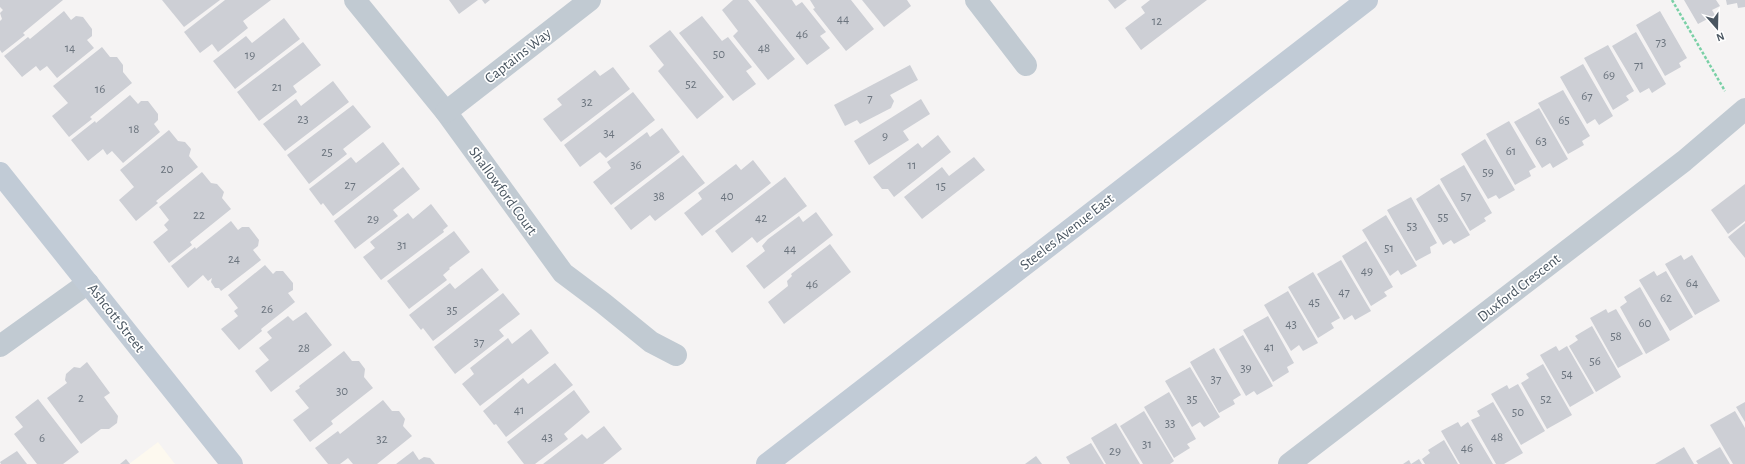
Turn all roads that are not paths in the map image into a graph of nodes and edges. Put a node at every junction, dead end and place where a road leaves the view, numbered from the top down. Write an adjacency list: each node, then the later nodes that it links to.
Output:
1 (355, 0): 7 (street, Shallowford Court)
2 (590, 0): 7 (street, Captains Way)
3 (976, 0): 5 (street)
4 (1367, 0): 13 (main road, Steeles Avenue East)
5 (1026, 65)
6 (1742, 111): 14 (street, Duxford Crescent)
7 (446, 112): 11 (street, Shallowford Court)
8 (0, 173): 9 (main road, Ashcott Street)
9 (88, 283): 10 (street); 12 (main road, Ashcott Street)
10 (0, 346)
11 (676, 355)
12 (232, 464)
13 (767, 464)
14 (1289, 464)

